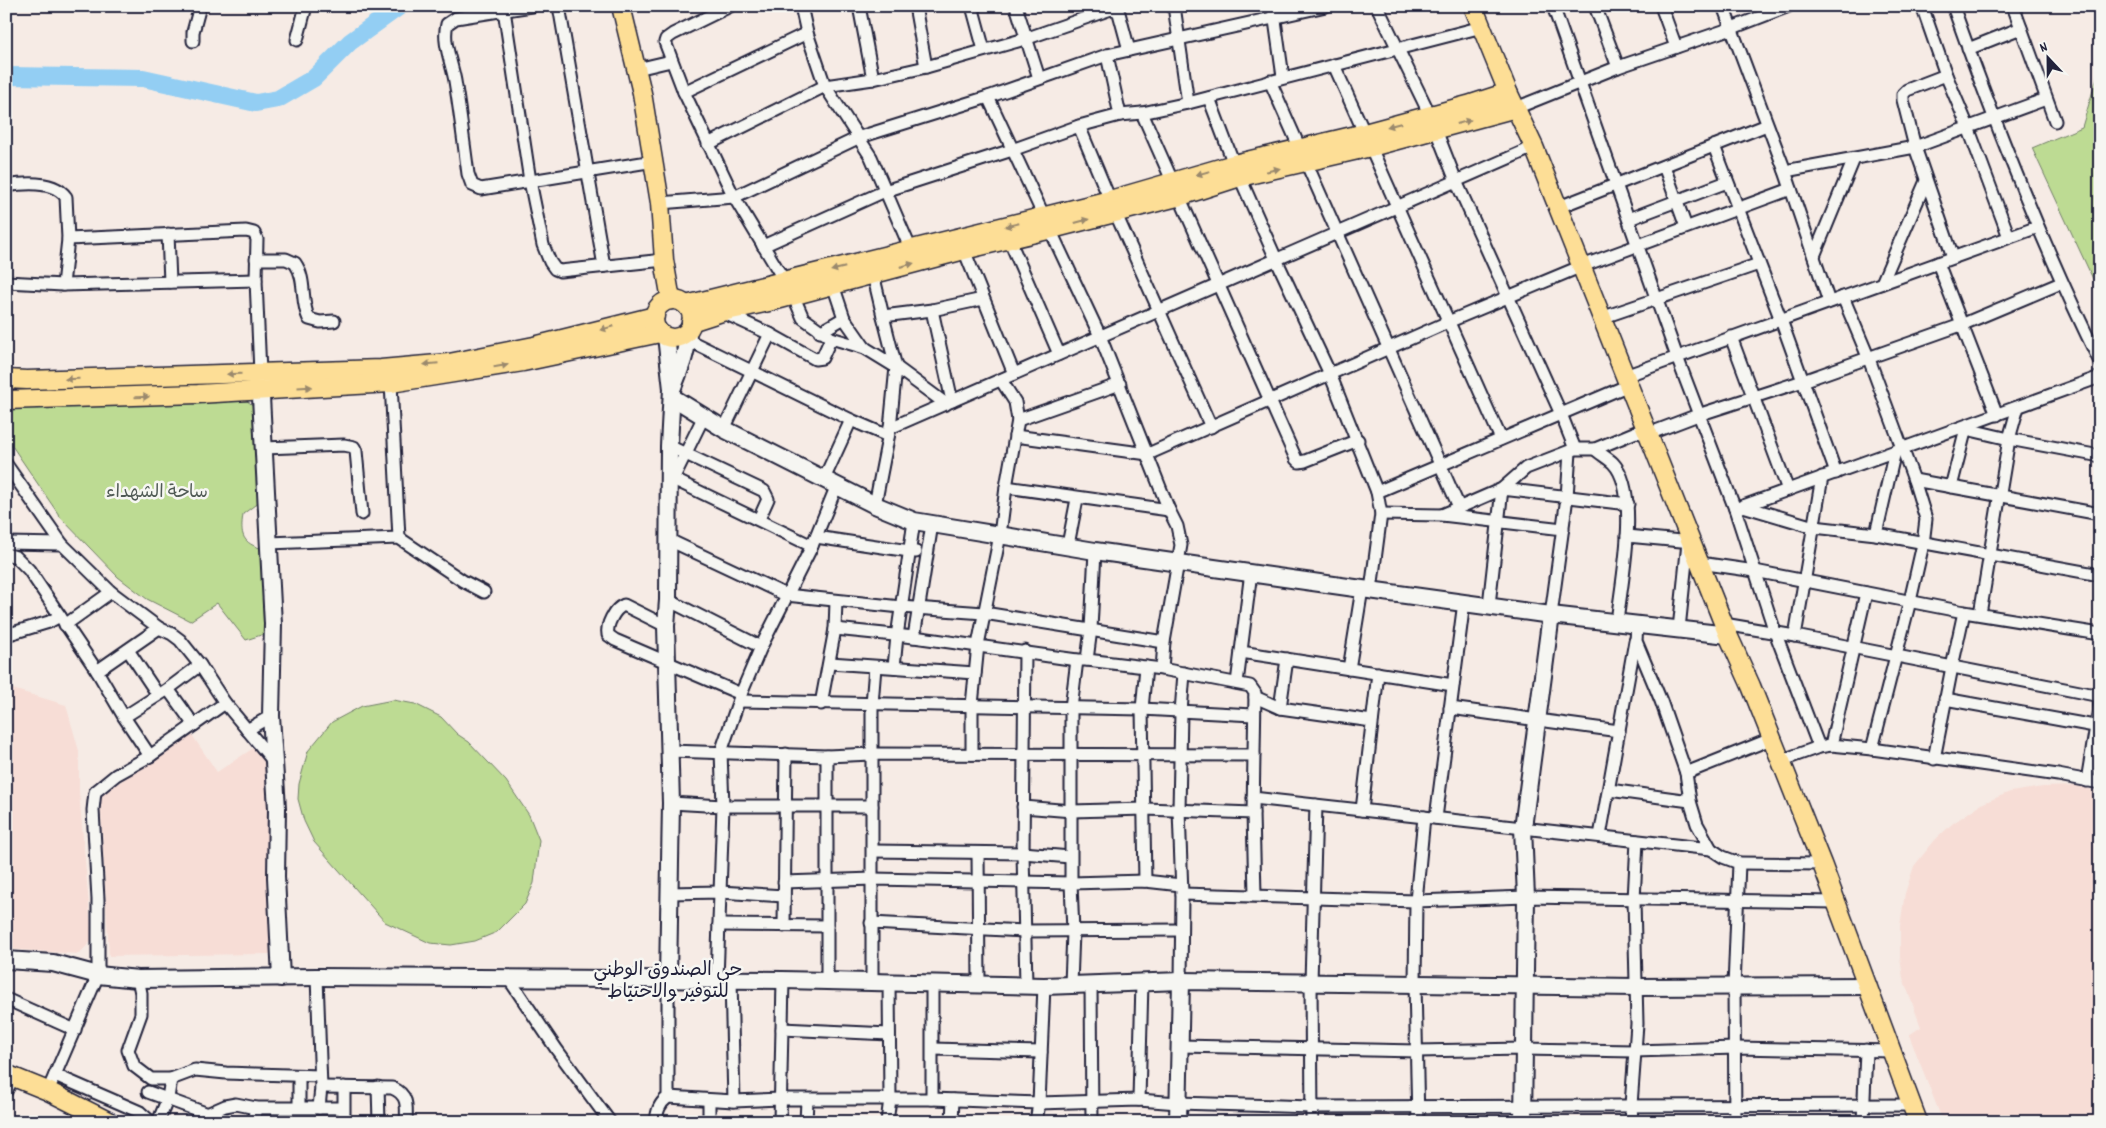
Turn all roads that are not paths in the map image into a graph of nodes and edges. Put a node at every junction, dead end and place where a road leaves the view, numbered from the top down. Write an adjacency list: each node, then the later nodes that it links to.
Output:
1 (200, 6): 34 (street)
2 (306, 6): 32 (street)
3 (532, 6): 24 (street)
4 (559, 6): 79 (street)
5 (621, 6): 45 (main road)
6 (730, 6): 41 (street)
7 (801, 6): 30 (street)
8 (859, 6): 49 (street)
9 (914, 6): 43 (street)
10 (972, 6): 38 (street)
11 (1016, 6): 31 (street)
12 (1174, 6): 33 (street)
13 (1326, 6): 26 (street)
14 (1377, 6): 36 (street)
15 (1473, 6): 27 (main road)
16 (1553, 6): 51 (street)
17 (1595, 6): 44 (street)
18 (1661, 6): 35 (street)
19 (1723, 6): 28 (street)
20 (1922, 6): 46 (street)
21 (1953, 6): 37 (street)
22 (2013, 6): 29 (street)
23 (1787, 7): 28 (street)
24 (504, 10): 82 (street); 82 (street)
25 (1092, 11): 31 (street); 39 (street)
26 (1274, 12): 33 (street); 47 (street)
27 (1482, 27): 36 (street); 54 (main road)
28 (1732, 28): 35 (street); 65 (street)
29 (2021, 28): 37 (street); 57 (street)
30 (807, 33): 52 (street); 53 (street)
31 (1025, 39): 38 (street); 48 (street)
32 (297, 40)
33 (1180, 40): 39 (street); 58 (street)
34 (193, 41)
35 (1676, 47): 44 (street)
36 (1396, 48): 42 (street); 64 (street)
37 (1968, 49): 62 (street)
38 (984, 50): 43 (street)
39 (1129, 50): 40 (street)
40 (1107, 55): 48 (street); 61 (street)
41 (671, 61): 45 (street); 53 (street)
42 (1334, 65): 47 (street); 69 (street)
43 (926, 67): 49 (street)
44 (1618, 68): 51 (street)
45 (637, 69): 77 (main road)
46 (1946, 75): 67 (street); 73 (street)
47 (1283, 77): 50 (street)
48 (1039, 78): 55 (street)
49 (873, 79): 52 (street)
50 (1270, 81): 56 (street); 75 (street)
51 (1580, 83): 59 (street); 86 (street)
52 (825, 86): 68 (street); 70 (street)
53 (684, 92): 70 (street)
54 (1508, 92): 59 (main road); 64 (main road)
55 (988, 97): 68 (street); 74 (street)
56 (1209, 98): 58 (street); 80 (street)
57 (2046, 99): 62 (street); 63 (street)
58 (1188, 103): 60 (street)
59 (1516, 108): 64 (main road, one-way to 59); 72 (main road)
60 (1142, 113): 61 (street); 88 (street)
61 (1120, 115): 66 (street)
62 (1993, 118): 67 (street); 100 (street)
63 (2055, 121)
64 (1432, 123): 69 (main road); 83 (street)
65 (1766, 125): 71 (street); 81 (street)
66 (1079, 126): 74 (street); 94 (street)
67 (1968, 127): 73 (street); 104 (street)
68 (860, 137): 90 (street); 91 (street)
69 (1368, 140): 75 (main road); 95 (street)
70 (708, 144): 91 (street)
71 (1714, 146): 78 (street); 85 (street)
72 (1534, 147): 83 (street); 96 (main road)
73 (1915, 148): 76 (street); 84 (street)
74 (1012, 150): 90 (street); 99 (street)
75 (1303, 155): 80 (main road); 102 (street)
76 (1854, 159): 81 (street); 111 (street)
77 (654, 162): 79 (street); 93 (main road)
78 (1664, 166): 86 (street); 92 (street)
79 (586, 171): 82 (street); 118 (street)
80 (1237, 171): 88 (main road); 115 (street)
81 (1785, 171): 89 (street)
82 (530, 181): 118 (street)
83 (1456, 181): 95 (street); 132 (street)
84 (1926, 181): 112 (street); 124 (street)
85 (1727, 182): 92 (street); 97 (street)
86 (1616, 184): 96 (street); 98 (street)
87 (6, 186): 105 (street)
88 (1176, 189): 94 (main road); 128 (street)
89 (1791, 189): 97 (street); 111 (street)
90 (885, 191): 108 (street); 109 (street)
91 (734, 197): 93 (street); 108 (street)
92 (1677, 201): 98 (street); 101 (street)
93 (660, 203): 114 (main road)
94 (1112, 206): 99 (main road); 138 (street)
95 (1397, 206): 102 (street); 146 (street)
96 (1559, 207): 119 (main road)
97 (1737, 208): 101 (street); 117 (street)
98 (1629, 219): 107 (street)
99 (1048, 223): 106 (main road); 109 (main road, one-way to 109); 152 (street)
100 (2038, 226): 104 (street); 125 (street)
101 (1686, 227): 107 (street)
102 (1337, 233): 115 (street); 156 (street)
103 (168, 234): 105 (street); 113 (street); 123 (street)
104 (2009, 237): 112 (street)
105 (68, 239): 126 (street)
106 (1009, 239): 110 (main road); 157 (street)
107 (1638, 245): 119 (street); 133 (street)
108 (763, 246): 129 (street)
109 (911, 250): 129 (main road, one-way to 129)
110 (964, 250): 120 (main road, one-way to 110); 131 (street)
111 (1814, 256): 134 (street)
112 (1953, 257): 116 (street)
113 (256, 259): 121 (street); 145 (street)
114 (664, 260): 118 (street); 135 (main road)
115 (1276, 260): 128 (street); 164 (street)
116 (1938, 263): 124 (street); 147 (street)
117 (1759, 264): 133 (street); 144 (street)
118 (604, 266)
119 (1582, 266): 132 (street); 143 (main road)
120 (873, 274): 127 (main road); 141 (street)
121 (256, 280): 123 (street); 171 (street)
122 (6, 282): 126 (street)
123 (170, 282): 126 (street)
124 (1882, 283): 130 (street)
125 (2061, 283): 147 (street); 160 (street)
126 (63, 285)
127 (833, 285): 129 (main road); 142 (street)
128 (1217, 285): 138 (street); 179 (street)
129 (788, 288): 135 (main road); 136 (main road); 150 (street)
130 (1843, 297): 134 (street); 159 (street)
131 (983, 298): 137 (street); 163 (street)
132 (1508, 298): 146 (street); 181 (street)
133 (1657, 299): 143 (street); 158 (street)
134 (1829, 302): 144 (street)
135 (678, 303): 140 (main road); 148 (main road)
136 (753, 306): 139 (main road); 149 (street)
137 (932, 310): 141 (street); 178 (street)
138 (1159, 310): 152 (street); 187 (street)
139 (722, 312): 148 (main road); 149 (street)
140 (654, 316): 151 (main road); 171 (main road, one-way to 171)
141 (882, 316): 161 (street)
142 (844, 318): 150 (street); 155 (street)
143 (1601, 318): 169 (main road)
144 (1781, 320): 154 (street); 170 (street)
145 (334, 321)
146 (1448, 322): 156 (street); 193 (street)
147 (1961, 325): 159 (street); 182 (street)
148 (689, 331): 151 (main road); 162 (street); 174 (main road)
149 (765, 332): 153 (street); 162 (street)
150 (820, 332): 153 (street)
151 (663, 335): 172 (main road, one-way to 151); 174 (main road)
152 (1100, 336): 157 (street); 173 (street)
153 (831, 338): 155 (street)
154 (1732, 338): 158 (street); 176 (street)
155 (864, 348): 161 (street)
156 (1389, 349): 164 (street); 205 (street)
157 (1059, 354): 163 (street)
158 (1677, 357): 169 (street); 183 (street)
159 (1869, 359): 170 (street); 199 (street)
160 (2100, 362)
161 (896, 367): 178 (street); 190 (street)
162 (752, 370): 185 (street); 189 (street)
163 (1014, 374): 168 (street)
164 (1330, 374): 179 (street); 195 (street)
165 (199, 375): 167 (main road, one-way to 167); 171 (main road, one-way to 165); 175 (main road)
166 (2100, 377): 180 (street)
167 (6, 379)
168 (1000, 380): 178 (street); 186 (street)
169 (1627, 380): 181 (street); 191 (main road)
170 (1803, 381): 176 (street); 206 (street)
171 (261, 382): 172 (main road, one-way to 172); 175 (main road); 197 (main road)
172 (391, 384): 237 (street)
173 (1120, 384): 186 (street); 202 (street)
174 (672, 393): 184 (main road); 196 (main road)
175 (198, 394): 177 (main road, one-way to 175)
176 (1753, 399): 183 (street); 214 (street)
177 (6, 400)
178 (949, 402): 190 (street)
179 (1270, 402): 187 (street); 195 (street)
180 (2018, 407): 182 (street); 194 (street)
181 (1561, 414): 193 (street); 200 (street)
182 (1996, 415): 188 (street)
183 (1698, 416): 191 (street); 221 (street)
184 (703, 418): 189 (main road); 201 (street)
185 (851, 420): 190 (street); 210 (street)
186 (1018, 420): 192 (street)
187 (1211, 427): 202 (street)
188 (1964, 428): 194 (street); 199 (street); 212 (street)
189 (724, 430): 210 (main road)
190 (889, 432): 220 (street)
191 (1648, 434): 198 (street); 240 (main road)
192 (1015, 436): 202 (street); 211 (street)
193 (1501, 439): 205 (street)
194 (2009, 439): 203 (street); 217 (street)
195 (1358, 440): 215 (street)
196 (669, 446): 201 (street); 208 (main road)
197 (264, 448): 224 (street); 241 (main road)
198 (1594, 449): 200 (street); 219 (street)
199 (1899, 450): 206 (street); 209 (street); 234 (street)
200 (1573, 451): 213 (street); 216 (street)
201 (686, 454): 208 (street); 228 (street)
202 (1148, 454): 223 (street)
203 (2100, 456)
204 (6, 464): 243 (street)
205 (1440, 465): 215 (street); 222 (street)
206 (1836, 473): 207 (street)
207 (1822, 477): 214 (street); 232 (street)
208 (671, 478): 228 (street); 238 (main road)
209 (1914, 480): 212 (street); 244 (street)
210 (830, 482): 220 (main road); 239 (street)
211 (1006, 487): 218 (street); 235 (street)
212 (1951, 487): 217 (street)
213 (1502, 489): 216 (street); 222 (street); 230 (street)
214 (1788, 490): 221 (street)
215 (1377, 492): 225 (street)
216 (1567, 497): 219 (street); 233 (street)
217 (1999, 497): 226 (street); 250 (street)
218 (1077, 498): 223 (street); 245 (street)
219 (1628, 504): 236 (street)
220 (875, 505): 229 (main road)
221 (1739, 507): 232 (street); 253 (street)
222 (1459, 508): 227 (street)
223 (1169, 510): 251 (street)
224 (362, 514)
225 (1381, 514): 227 (street); 257 (street)
226 (2100, 514)
227 (1442, 515): 230 (street)
228 (758, 520): 239 (street)
229 (914, 521): 231 (main road); 246 (street)
230 (1498, 521): 233 (street); 266 (street)
231 (932, 524): 235 (main road); 249 (street)
232 (1814, 528): 234 (street); 256 (street)
233 (1563, 529): 272 (street)
234 (1876, 534): 244 (street)
235 (1000, 535): 245 (main road); 270 (street)
236 (1627, 536): 240 (street); 274 (street)
237 (399, 538): 241 (street); 259 (street)
238 (669, 540): 261 (street); 262 (main road)
239 (814, 541): 246 (street); 261 (street)
240 (1690, 542): 252 (main road); 279 (street)
241 (269, 543): 329 (main road)
242 (6, 544): 243 (street)
243 (62, 544): 258 (street)
244 (1923, 544): 250 (street); 264 (street)
245 (1068, 546): 247 (main road)
246 (910, 551): 249 (street); 267 (street)
247 (1095, 551): 251 (main road); 278 (street)
248 (6, 554): 273 (street)
249 (927, 554): 268 (street)
250 (1989, 555): 255 (street); 271 (street)
251 (1177, 562): 254 (main road); 288 (street)
252 (1700, 563): 253 (street); 280 (main road)
253 (1755, 570): 256 (street); 281 (street)
254 (1251, 572): 257 (main road); 294 (street)
255 (2100, 575)
256 (1804, 581): 260 (street); 286 (street)
257 (1366, 589): 265 (main road); 306 (street)
258 (111, 592): 273 (street); 276 (street)
259 (484, 592)
260 (1866, 593): 264 (street); 291 (street)
261 (786, 595): 263 (street); 290 (street)
262 (668, 600): 275 (main road); 290 (street)
263 (836, 601): 267 (street); 277 (street)
264 (1910, 601): 269 (street); 295 (street)
265 (1464, 602): 266 (main road); 312 (street)
266 (1489, 605): 272 (main road)
267 (901, 608): 268 (street); 285 (street)
268 (920, 608): 270 (street); 287 (street)
269 (1964, 612): 271 (street); 301 (street)
270 (984, 613): 278 (street); 289 (street)
271 (1980, 614): 284 (street)
272 (1552, 615): 274 (main road); 332 (main road)
273 (62, 620): 283 (street); 307 (street)
274 (1617, 622): 282 (main road)
275 (666, 626): 298 (main road); 298 (street)
276 (160, 628): 292 (street); 300 (street)
277 (835, 629): 285 (street); 299 (street)
278 (1091, 629): 288 (street); 297 (street)
279 (1679, 629): 280 (main road); 282 (main road)
280 (1726, 630): 281 (street); 338 (main road)
281 (1774, 632): 286 (street); 340 (street)
282 (1636, 633): 337 (street); 357 (street)
283 (6, 634)
284 (2100, 634)
285 (896, 636): 287 (street); 304 (street)
286 (1795, 636): 291 (street)
287 (914, 637): 289 (street)
288 (1164, 642): 305 (street)
289 (978, 646): 293 (street); 308 (street)
290 (761, 647): 316 (street)
291 (1854, 648): 295 (street); 339 (street)
292 (128, 650): 307 (street); 313 (street)
293 (1025, 651): 297 (street); 323 (street)
294 (1241, 652): 296 (street); 311 (street)
295 (1897, 656): 301 (street); 341 (street)
296 (1287, 659): 306 (street); 325 (street)
297 (1082, 660): 303 (street); 324 (street)
298 (666, 663): 316 (street); 342 (main road)
299 (830, 663): 302 (street); 320 (street)
300 (200, 665): 313 (street); 319 (street)
301 (1952, 666): 314 (street); 317 (street)
302 (875, 667): 304 (street); 321 (street)
303 (1146, 667): 305 (street); 327 (street)
304 (894, 668): 308 (street)
305 (1162, 669): 309 (street)
306 (1350, 669): 310 (street)
307 (97, 670): 331 (street)
308 (975, 673): 322 (street)
309 (1184, 673): 311 (street); 328 (street)
310 (1378, 673): 312 (street); 333 (street)
311 (1237, 683): 315 (street)
312 (1453, 685): 326 (street)
313 (163, 692): 331 (street); 334 (street)
314 (2100, 696)
315 (1255, 697): 325 (street); 330 (street)
316 (740, 698): 320 (street); 343 (street)
317 (1945, 699): 335 (street); 354 (street)
318 (2100, 702): 335 (street)
319 (225, 703): 334 (street); 336 (street)
320 (821, 704): 321 (street)
321 (872, 704): 322 (street); 346 (street)
322 (972, 705): 323 (street); 347 (street)
323 (1024, 707): 324 (street); 353 (street)
324 (1071, 708): 327 (street); 348 (street)
325 (1280, 708): 333 (street)
326 (1450, 708): 332 (street); 375 (street)
327 (1142, 709): 328 (street); 344 (street)
328 (1181, 712): 330 (street); 349 (street)
329 (271, 716): 336 (street); 356 (main road)
330 (1253, 716): 350 (street)
331 (124, 717): 351 (street)
332 (1537, 720): 337 (street); 376 (main road)
333 (1372, 721): 372 (street)
334 (194, 725): 351 (street)
335 (2098, 727): 358 (street)
336 (247, 730): 356 (street)
337 (1619, 731): 360 (street)
338 (1771, 739): 355 (main road); 357 (street)
339 (1831, 746): 340 (street); 341 (street)
340 (1819, 747): 355 (street)
341 (1872, 749): 354 (street)
342 (669, 751): 343 (street); 363 (main road)
343 (721, 752): 345 (street); 366 (street)
344 (1143, 753): 348 (street); 349 (street); 370 (street)
345 (786, 754): 352 (street); 367 (street)
346 (872, 754): 347 (street); 352 (street); 368 (street)
347 (972, 754): 353 (street)
348 (1070, 754): 353 (street); 373 (street)
349 (1180, 754): 350 (street); 371 (street)
350 (1254, 755): 361 (street)
351 (150, 756): 413 (street)
352 (827, 756): 365 (street)
353 (1023, 756): 369 (street)
354 (1934, 759): 358 (street)
355 (1780, 761): 385 (main road)
356 (274, 762): 415 (main road)
357 (1686, 773): 362 (street)
358 (2087, 781): 359 (street)
359 (2100, 783)
360 (1609, 790): 362 (street); 377 (street)
361 (1254, 798): 364 (street); 374 (street)
362 (1690, 801): 379 (street)
363 (671, 803): 366 (street); 395 (main road)
364 (1316, 804): 372 (street); 398 (street)
365 (827, 805): 367 (street); 368 (street); 387 (street)
366 (723, 806): 367 (street); 394 (street)
367 (784, 806): 389 (street)
368 (872, 806): 380 (street)
369 (1023, 807): 373 (street); 382 (street)
370 (1144, 809): 371 (street); 373 (street); 388 (street)
371 (1179, 810): 374 (street); 393 (street)
372 (1362, 810): 375 (street)
373 (1072, 811): 383 (street)
374 (1253, 814): 396 (street)
375 (1430, 817): 376 (street); 401 (street)
376 (1524, 828): 377 (street); 399 (main road)
377 (1600, 836): 378 (street)
378 (1637, 840): 379 (street); 400 (street)
379 (1711, 849): 384 (street)
380 (873, 851): 381 (street); 386 (street)
381 (978, 853): 382 (street); 390 (street)
382 (1022, 853): 383 (street); 391 (street)
383 (1070, 857): 392 (street)
384 (1739, 863): 385 (street); 402 (street)
385 (1822, 864): 403 (main road)
386 (873, 879): 387 (street); 390 (street); 404 (street)
387 (827, 881): 389 (street); 407 (street)
388 (1145, 881): 392 (street); 393 (street)
389 (784, 882): 397 (street)
390 (980, 882): 391 (street); 408 (street)
391 (1024, 882): 392 (street); 410 (street)
392 (1071, 883): 411 (street)
393 (1181, 889): 396 (street); 409 (street)
394 (720, 892): 395 (street); 397 (street); 405 (street)
395 (669, 893): 418 (main road)
396 (1254, 895): 398 (street)
397 (784, 896): 406 (street)
398 (1314, 897): 401 (street); 426 (street)
399 (1526, 897): 400 (street); 401 (street); 434 (main road)
400 (1634, 900): 402 (street); 436 (street)
401 (1416, 901): 427 (street)
402 (1738, 901): 403 (street); 437 (street)
403 (1836, 902): 435 (main road)
404 (871, 922): 408 (street); 423 (street)
405 (719, 925): 406 (street); 419 (street)
406 (784, 926): 407 (street)
407 (827, 926): 422 (street)
408 (979, 929): 410 (street); 429 (street)
409 (1180, 930): 411 (street); 421 (street)
410 (1024, 931): 411 (street); 432 (street)
411 (1073, 932): 430 (street)
412 (6, 960): 413 (main road)
413 (98, 975): 416 (main road); 440 (street)
414 (317, 977): 415 (main road); 417 (main road); 456 (street)
415 (281, 978): 416 (main road)
416 (138, 979): 453 (street)
417 (509, 979): 418 (main road); 495 (street)
418 (668, 979): 419 (main road); 462 (street)
419 (724, 980): 420 (main road); 470 (street)
420 (783, 980): 422 (main road); 439 (street)
421 (1181, 981): 425 (main road); 426 (main road); 442 (main road)
422 (827, 982): 423 (main road)
423 (872, 982): 424 (main road)
424 (889, 982): 428 (main road); 441 (street)
425 (1142, 982): 431 (main road); 468 (street)
426 (1311, 982): 427 (main road); 443 (street)
427 (1415, 983): 434 (main road); 447 (street)
428 (932, 984): 429 (main road); 445 (street)
429 (979, 984): 432 (main road)
430 (1071, 984): 431 (main road); 433 (main road)
431 (1091, 984): 471 (street)
432 (1026, 985): 433 (main road)
433 (1044, 986): 451 (street)
434 (1525, 986): 436 (main road); 446 (main road)
435 (1868, 986): 437 (main road); 450 (main road)
436 (1637, 987): 437 (main road); 449 (street)
437 (1734, 987): 444 (street)
438 (6, 999): 440 (street)
439 (782, 1029): 441 (street); 463 (street)
440 (75, 1030): 457 (street)
441 (889, 1034): 464 (street)
442 (1180, 1046): 443 (street); 473 (main road)
443 (1311, 1048): 447 (street); 480 (street)
444 (1736, 1048): 448 (street); 449 (street); 477 (street)
445 (933, 1049): 451 (street); 465 (street)
446 (1523, 1049): 447 (street); 449 (street); 486 (main road)
447 (1417, 1050): 476 (street)
448 (1866, 1050): 450 (street); 478 (street)
449 (1634, 1051): 474 (street)
450 (1893, 1051): 475 (main road)
451 (1041, 1052): 472 (street)
452 (299, 1076): 454 (street); 456 (street); 479 (street)
453 (151, 1079): 454 (street); 460 (street)
454 (171, 1079): 461 (street)
455 (9, 1081): 457 (main road)
456 (320, 1082): 458 (street); 482 (street)
457 (51, 1083): 484 (street); 487 (main road)
458 (344, 1088): 459 (street); 483 (street)
459 (378, 1088): 493 (street); 494 (street)
460 (148, 1092): 461 (street); 484 (street)
461 (168, 1098): 485 (street); 489 (street)
462 (668, 1098): 469 (street); 496 (street)
463 (780, 1098): 466 (street); 470 (street); 498 (street)
464 (890, 1099): 465 (street); 466 (street); 500 (street)
465 (932, 1099): 467 (street)
466 (807, 1100): 499 (street)
467 (953, 1100): 472 (street); 501 (street)
468 (1139, 1100): 471 (street); 473 (street)
469 (709, 1101): 470 (street); 497 (street)
470 (734, 1101)
471 (1092, 1101): 472 (street); 503 (street)
472 (1039, 1103): 502 (street)
473 (1178, 1103): 480 (street); 504 (main road)
474 (1631, 1105): 477 (street); 486 (street); 507 (street)
475 (1911, 1105): 478 (street); 510 (main road)
476 (1418, 1106): 480 (street); 486 (street); 506 (street)
477 (1736, 1106): 478 (street); 508 (street)
478 (1864, 1106): 509 (street)
479 (299, 1107): 481 (street); 482 (street)
480 (1312, 1107): 505 (street)
481 (256, 1108): 485 (street); 491 (street)
482 (319, 1108): 483 (street)
483 (343, 1108): 492 (street)
484 (140, 1112): 488 (street)
485 (209, 1113): 490 (street)
486 (1523, 1114)
487 (110, 1122)
488 (151, 1122)
489 (158, 1122)
490 (230, 1122)
491 (253, 1122)
492 (344, 1122)
493 (378, 1122)
494 (406, 1122)
495 (610, 1122)
496 (656, 1122)
497 (709, 1122)
498 (780, 1122)
499 (806, 1122)
500 (887, 1122)
501 (952, 1122)
502 (1036, 1122)
503 (1092, 1122)
504 (1178, 1122)
505 (1312, 1122)
506 (1418, 1122)
507 (1632, 1122)
508 (1736, 1122)
509 (1863, 1122)
510 (1918, 1122)

